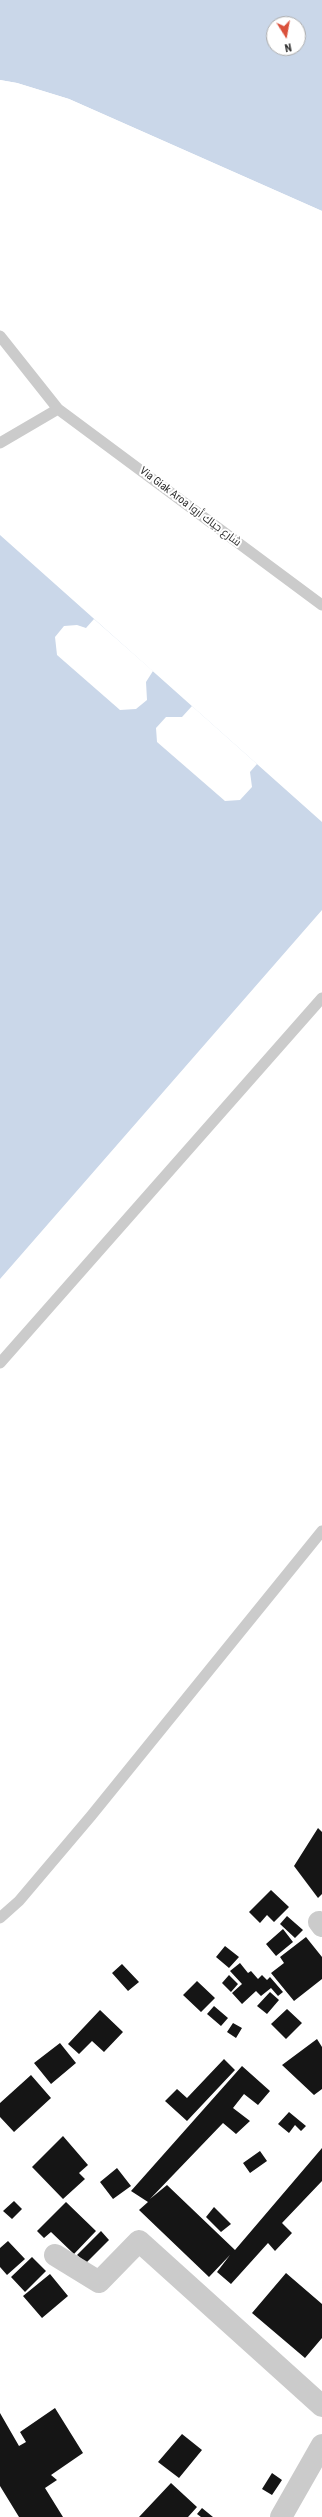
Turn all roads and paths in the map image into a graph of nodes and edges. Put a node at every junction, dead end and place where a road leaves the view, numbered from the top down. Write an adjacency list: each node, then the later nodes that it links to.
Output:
1 (0, 336): 2 (lane, Via Giak Aroa شارع جياك أروا)
2 (58, 409): 3 (lane); 4 (lane, Via Giak Aroa شارع جياك أروا)
3 (0, 443)
4 (322, 605)
5 (322, 998): 6 (lane)
6 (0, 1363)
7 (322, 1531): 8 (lane)
8 (0, 1918)
9 (55, 2255): 10 (street)
10 (322, 2406)
11 (322, 2445): 12 (street)
12 (281, 2517)

